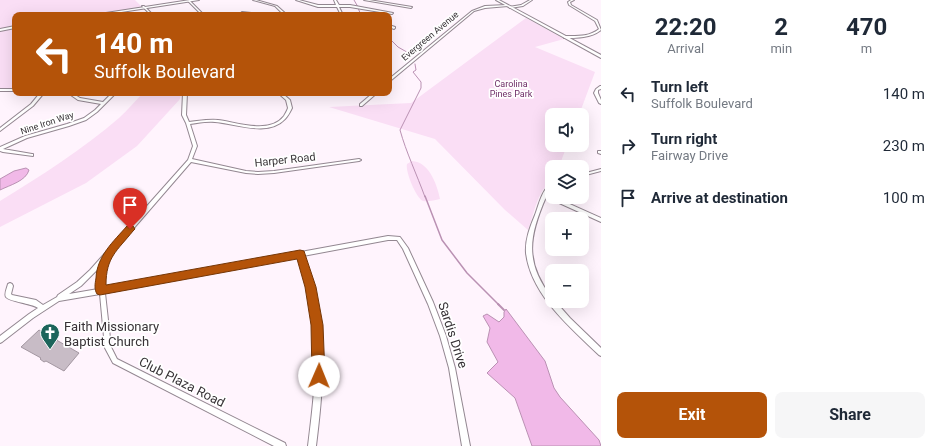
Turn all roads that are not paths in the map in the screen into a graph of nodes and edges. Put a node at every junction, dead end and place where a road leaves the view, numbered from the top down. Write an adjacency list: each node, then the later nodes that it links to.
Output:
1 (197, 0): 10 (main road)
2 (254, 0): 21 (street)
3 (297, 0): 11 (street)
4 (310, 0): 11 (street)
5 (335, 0): 13 (street)
6 (365, 0): 14 (street)
7 (497, 0): 15 (main road)
8 (531, 0): 15 (street, Evergreen Avenue)
9 (572, 0): 27 (street)
10 (188, 1): 12 (main road); 20 (street)
11 (304, 2): 13 (street)
12 (144, 6): 17 (main road); 18 (main road); 19 (street)
13 (337, 6): 22 (street); 23 (street)
14 (401, 6): 16 (street); 24 (street)
15 (508, 6): 28 (main road); 31 (street, Evergreen Avenue)
16 (410, 7)
17 (106, 12)
18 (111, 12)
19 (149, 12)
20 (200, 12)
21 (283, 12)
22 (340, 12)
23 (386, 12)
24 (392, 13)
25 (12, 27): 26 (main road)
26 (0, 29)
27 (584, 36): 28 (street); 29 (street)
28 (565, 37): 30 (main road)
29 (589, 39)
30 (601, 57)
31 (392, 78)
32 (601, 86): 42 (street)
33 (0, 90): 34 (street)
34 (12, 90)
35 (40, 96): 45 (street)
36 (74, 96): 41 (street)
37 (111, 96): 41 (street, Nine Iron Way)
38 (185, 96): 44 (street)
39 (283, 96): 44 (street)
40 (372, 96): 43 (street)
41 (104, 103): 46 (street, Nine Iron Way)
42 (601, 103)
43 (361, 105)
44 (188, 123): 48 (street)
45 (0, 130)
46 (0, 149): 47 (street)
47 (32, 155)
48 (190, 160): 49 (street, Harper Road); 56 (street)
49 (359, 160)
50 (601, 170): 51 (street)
51 (589, 173)
52 (545, 195): 62 (street)
53 (565, 204): 54 (street)
54 (601, 220)
55 (300, 254): 58 (street); 64 (street); 65 (street, Sardis Drive)
56 (105, 258): 58 (street, Club Plaza Road); 59 (street)
57 (10, 286): 60 (street)
58 (100, 290): 59 (street); 63 (street, Club Plaza Road)
59 (58, 299): 60 (street)
60 (43, 308): 61 (street)
61 (0, 340)
62 (601, 353)
63 (282, 446)
64 (312, 446)
65 (466, 446)

